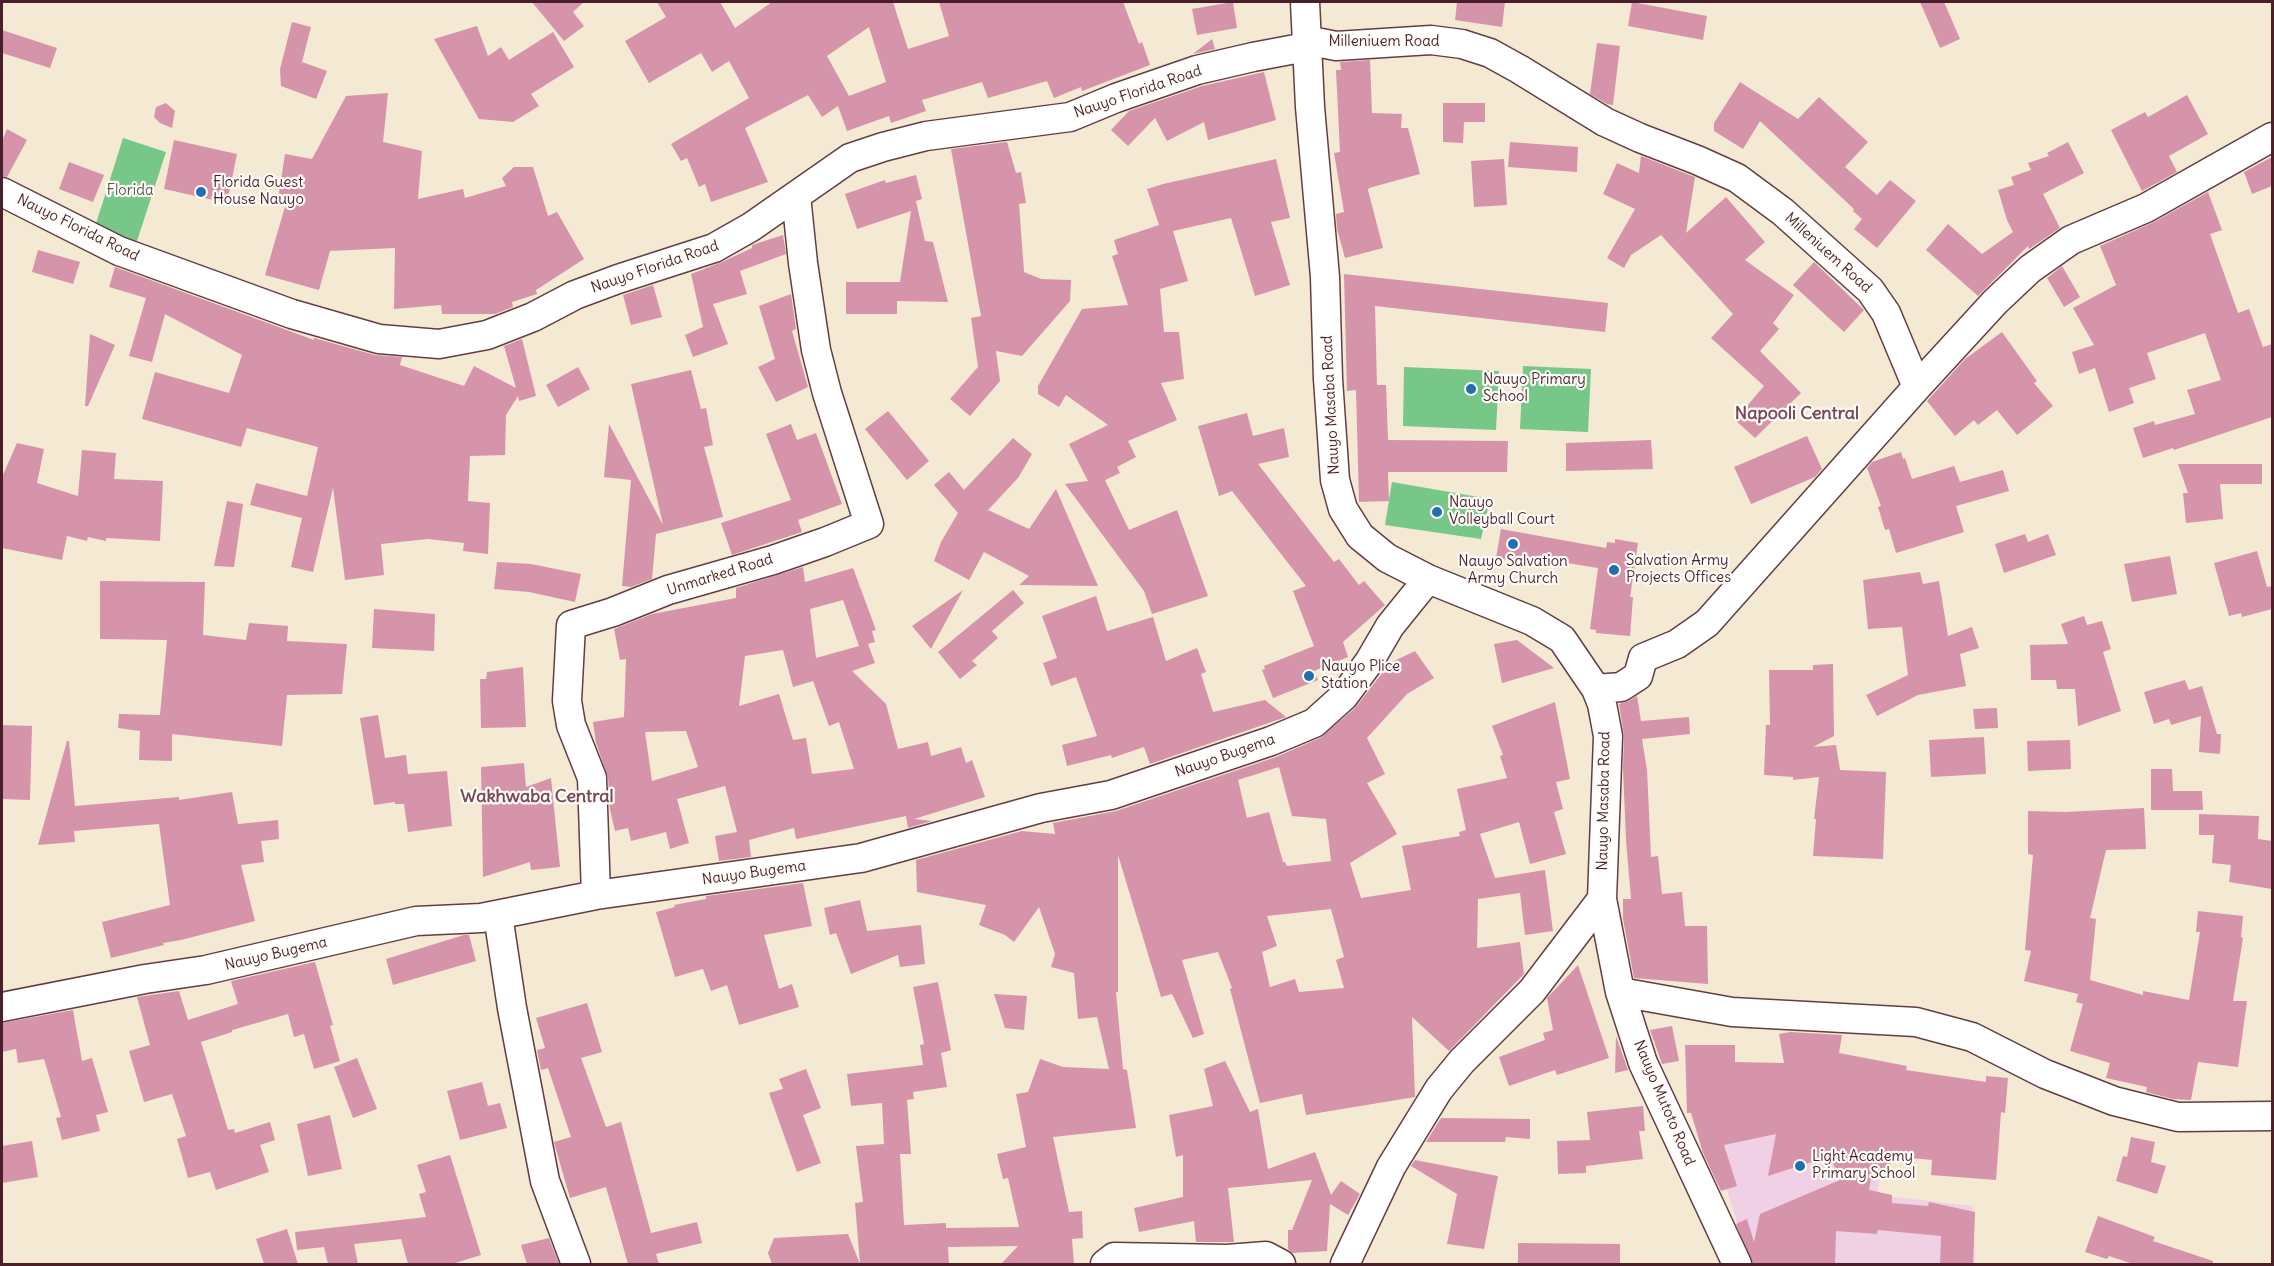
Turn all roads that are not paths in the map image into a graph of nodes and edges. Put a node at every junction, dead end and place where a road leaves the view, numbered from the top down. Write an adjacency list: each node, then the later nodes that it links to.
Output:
1 (1305, 2): 2 (street, Nauyo Masaba Road)
2 (1306, 44): 5 (street, Nauyo Florida Road); 6 (street, Milleniuem Road); 7 (street, Nauyo Masaba Road)
3 (2272, 137): 6 (street)
4 (2, 192): 5 (street, Nauyo Florida Road)
5 (796, 196): 9 (street, Unmarked Road)
6 (1917, 387): 8 (street)
7 (1428, 579): 8 (street, Nauyo Masaba Road); 9 (street, Nauyo Bugema)
8 (1596, 689): 10 (street, Nauyo Masaba Road)
9 (596, 895): 11 (street, Nauyo Bugema)
10 (1602, 899): 12 (street, Nauyo Mutoto Road); 18 (street)
11 (498, 915): 13 (street, Nauyo Bugema); 15 (street)
12 (1620, 992): 14 (street); 19 (street, Nauyo Mutoto Road)
13 (2, 1006)
14 (2272, 1116)
15 (576, 1264)
16 (1105, 1264): 17 (street)
17 (1281, 1264)
18 (1345, 1264)
19 (1737, 1264)

